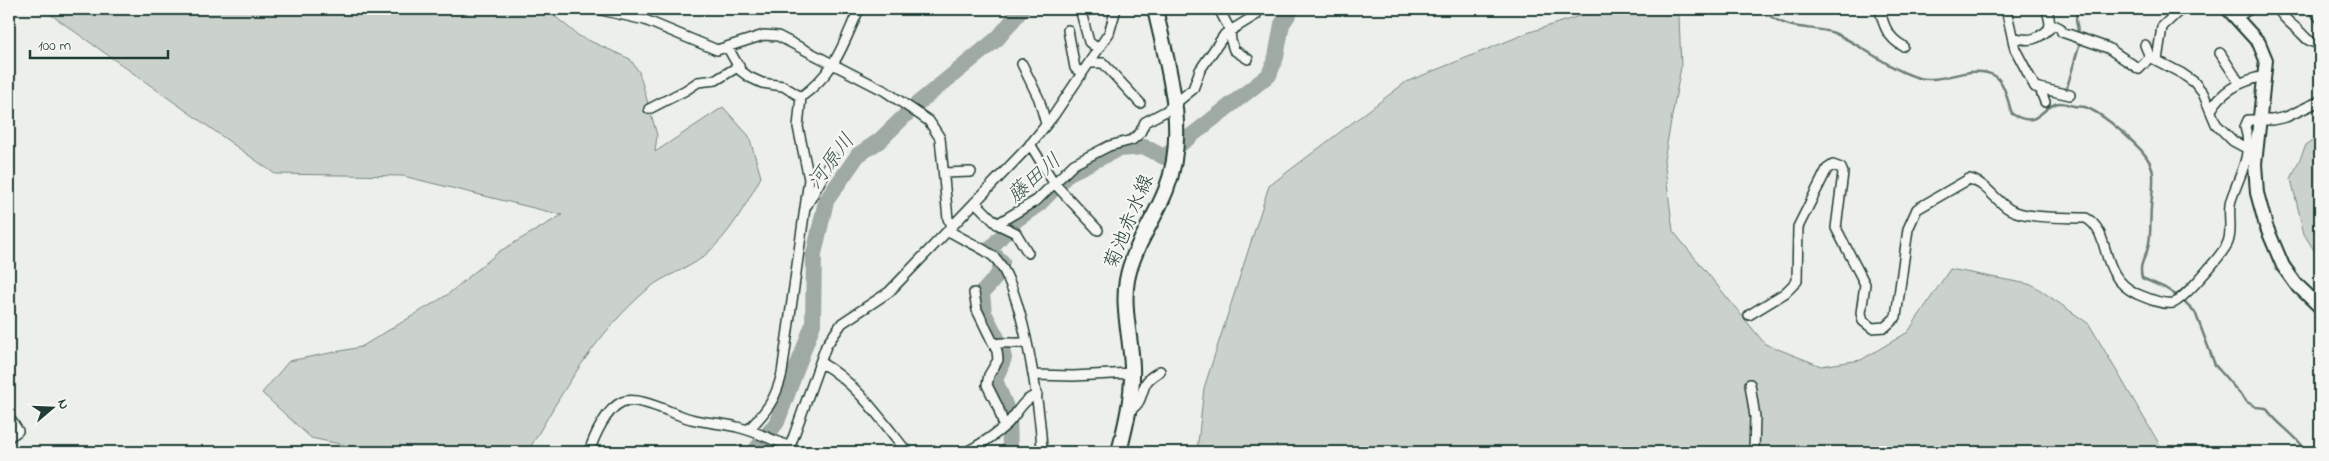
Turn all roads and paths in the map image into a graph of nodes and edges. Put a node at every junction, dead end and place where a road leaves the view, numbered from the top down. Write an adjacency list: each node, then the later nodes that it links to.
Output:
1 (597, 9): 24 (street)
2 (859, 9): 29 (street)
3 (1082, 9): 25 (street)
4 (1116, 9): 25 (street)
5 (1155, 9): 42 (main road, 菊池赤水線)
6 (1219, 9): 19 (street)
7 (1880, 9): 23 (street)
8 (2006, 9): 20 (street)
9 (2047, 9): 17 (street)
10 (2181, 9): 27 (street)
11 (2250, 9): 14 (street)
12 (2278, 9): 21 (street)
13 (2313, 9): 16 (street)
14 (2233, 13): 34 (main road)
15 (1256, 15): 19 (street)
16 (2320, 18)
17 (2050, 23): 20 (street); 27 (street)
18 (1068, 30): 33 (street)
19 (1230, 30): 28 (street); 42 (street)
20 (2013, 37): 36 (street)
21 (2316, 43)
22 (2145, 45): 27 (street)
23 (1903, 46)
24 (728, 48): 29 (street); 32 (street)
25 (1098, 49): 30 (street)
26 (2220, 53): 35 (street)
27 (2154, 58): 44 (street)
28 (1248, 59)
29 (834, 63): 38 (street); 51 (street)
30 (1089, 63): 33 (street); 41 (street)
31 (1022, 64): 46 (street)
32 (739, 66): 38 (street); 43 (street)
33 (1082, 73): 46 (street)
34 (2265, 76): 35 (street); 45 (main road)
35 (2240, 84): 44 (street)
36 (2040, 89): 37 (street); 40 (street)
37 (2070, 95)
38 (801, 97): 54 (street)
39 (2320, 101): 45 (street)
40 (2045, 102)
41 (1140, 103)
42 (1174, 105): 52 (street); 66 (main road, 菊池赤水線)
43 (649, 109)
44 (2211, 110): 48 (street)
45 (2260, 120): 48 (street); 60 (main road)
46 (1046, 124): 47 (street)
47 (1030, 144): 52 (street); 53 (street)
48 (2246, 148): 61 (street)
49 (833, 158): 54 (street)
50 (971, 172): 51 (street)
51 (944, 174): 56 (street)
52 (1054, 183): 55 (street); 57 (street)
53 (975, 202): 55 (street); 56 (street)
54 (805, 206): 73 (street)
55 (997, 224): 58 (street)
56 (950, 228): 62 (street); 64 (street)
57 (1098, 230)
58 (1028, 253)
59 (974, 293): 63 (street)
60 (2320, 306)
61 (1749, 315)
62 (1026, 342): 63 (street); 67 (street)
63 (995, 344): 72 (street)
64 (820, 363): 75 (street); 77 (street)
65 (1160, 371): 70 (street)
66 (1132, 372): 67 (street); 70 (main road, 菊池赤水線)
67 (1034, 375): 69 (street)
68 (1750, 384): 81 (street)
69 (1037, 395): 72 (street); 79 (street)
70 (1128, 411): 80 (main road, 菊池赤水線)
71 (9, 416): 74 (street)
72 (1004, 426): 78 (street)
73 (748, 430): 75 (street); 76 (street)
74 (9, 437)
75 (789, 450)
76 (589, 452)
77 (907, 452)
78 (966, 452)
79 (1042, 452)
80 (1119, 452)
81 (1754, 452)

